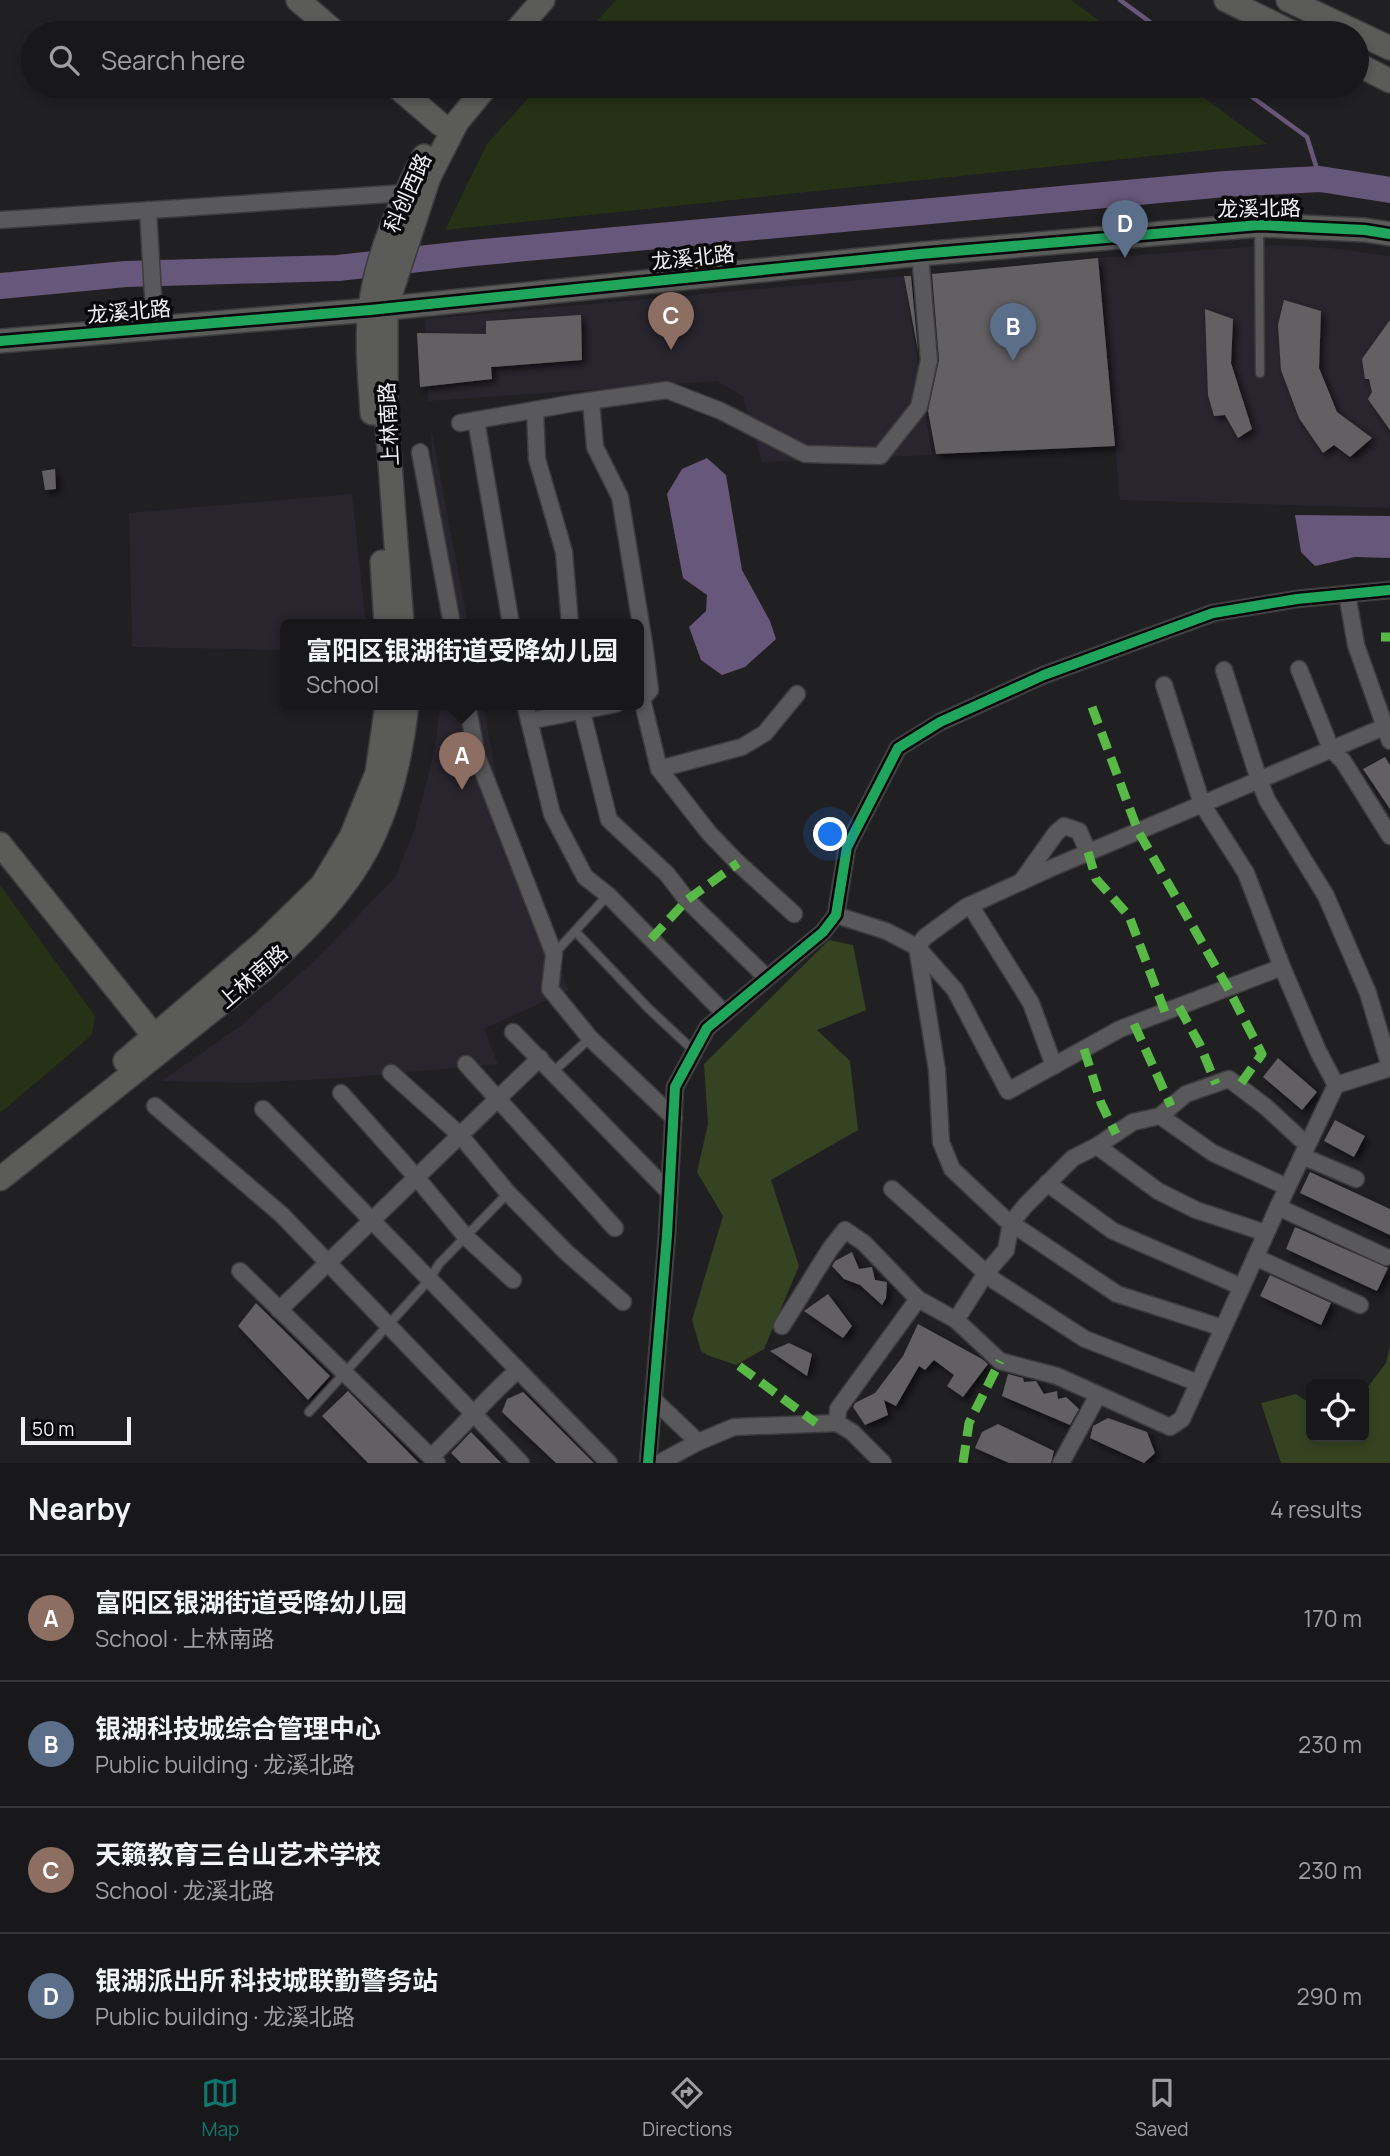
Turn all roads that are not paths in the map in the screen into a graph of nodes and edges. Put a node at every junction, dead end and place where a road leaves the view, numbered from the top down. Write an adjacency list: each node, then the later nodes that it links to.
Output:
1 (298, 0): 6 (street)
2 (543, 0): 7 (street)
3 (560, 0): 8 (street)
4 (1226, 0): 9 (street)
5 (1288, 0): 10 (street)
6 (322, 21)
7 (525, 21)
8 (542, 21)
9 (1269, 21)
10 (1333, 21)
11 (1369, 38): 12 (street)
12 (1390, 48)
13 (1369, 70): 14 (street)
14 (1390, 81)
15 (410, 98): 18 (street)
16 (460, 98): 18 (street, 科创西路)
17 (476, 98): 22 (street, 科创西路)
18 (440, 124): 19 (street, 科创西路)
19 (405, 193): 20 (street); 22 (street, 科创西路)
20 (149, 214): 21 (street); 27 (street)
21 (0, 220)
22 (403, 224): 26 (street, 科创西路)
23 (1259, 225): 24 (street, 龙溪北路); 25 (street, 龙溪北路); 29 (lane)
24 (1390, 234)
25 (919, 254): 26 (street, 龙溪北路); 30 (street)
26 (378, 309): 27 (street, 龙溪北路); 37 (street, 上林南路); 38 (street, 上林南路)
27 (155, 318): 28 (street, 龙溪北路)
28 (0, 341)
29 (1260, 373)
30 (591, 401): 31 (street); 42 (street)
31 (534, 410): 32 (street); 41 (street)
32 (477, 420): 33 (street); 40 (street)
33 (460, 424)
34 (419, 452): 39 (street)
35 (1390, 590): 36 (street)
36 (1347, 594): 57 (street); 69 (street)
37 (386, 619)
38 (402, 619)
39 (451, 619)
40 (510, 619)
41 (570, 619)
42 (639, 619)
43 (644, 651): 48 (street)
44 (1299, 669): 58 (street)
45 (1224, 670): 60 (street)
46 (1164, 685): 61 (street)
47 (797, 695): 59 (street)
48 (644, 696)
49 (386, 710): 77 (street, 上林南路)
50 (406, 710): 98 (street, 上林南路)
51 (468, 710): 72 (street)
52 (526, 710): 56 (street)
53 (573, 710): 56 (street)
54 (582, 710): 74 (street)
55 (643, 710): 59 (street)
56 (529, 721): 66 (street)
57 (1388, 732): 58 (street)
58 (1331, 750): 60 (street); 62 (street)
59 (659, 769): 68 (street)
60 (1259, 780): 61 (street); 83 (street)
61 (1202, 804): 64 (street); 73 (street)
62 (1390, 836)
63 (0, 844): 77 (street)
64 (1088, 852): 65 (street); 65 (street)
65 (1020, 883): 67 (street)
66 (608, 895): 70 (lane); 75 (street)
67 (970, 905): 71 (street); 82 (street)
68 (794, 914)
69 (836, 915): 71 (street); 74 (street)
70 (575, 931): 72 (lane); 79 (lane)
71 (917, 947): 82 (street); 107 (street)
72 (554, 954): 78 (street)
73 (1282, 967): 82 (street); 86 (street)
74 (767, 978): 75 (street)
75 (724, 1013): 79 (street)
76 (513, 1032): 80 (street)
77 (155, 1037): 96 (street, 上林南路)
78 (590, 1038): 84 (lane); 92 (street)
79 (694, 1051): 92 (street)
80 (540, 1058): 84 (street); 88 (street)
81 (466, 1064): 88 (street)
82 (1054, 1066)
83 (1390, 1068): 86 (street)
84 (553, 1072): 103 (street)
85 (391, 1073): 93 (street)
86 (1336, 1085): 95 (street)
87 (341, 1094): 97 (street)
88 (498, 1099): 93 (street); 108 (street)
89 (155, 1106): 113 (street)
90 (263, 1109): 106 (street)
91 (1160, 1115): 94 (street); 95 (street); 101 (street)
92 (674, 1118): 103 (street)
93 (460, 1135): 97 (street); 104 (street)
94 (1097, 1146): 100 (street); 109 (street)
95 (1305, 1150): 99 (street); 101 (street)
96 (0, 1159)
97 (416, 1177): 106 (street); 110 (street)
98 (0, 1179)
99 (1356, 1179)
100 (1047, 1183): 107 (street); 118 (street)
101 (1287, 1188): 105 (street)
102 (892, 1189): 115 (street)
103 (669, 1192): 131 (street)
104 (508, 1193): 110 (lane); 120 (street)
105 (1278, 1207): 109 (street); 112 (street)
106 (371, 1221): 113 (street); 116 (street)
107 (1011, 1223): 115 (street); 126 (street)
108 (615, 1228)
109 (1266, 1233): 111 (street)
110 (466, 1237): 116 (lane); 117 (street)
111 (1255, 1257): 118 (street); 121 (street)
112 (1386, 1257)
113 (328, 1262): 122 (street); 124 (street)
114 (240, 1271): 122 (street)
115 (986, 1273): 123 (street); 129 (street)
116 (429, 1280): 124 (lane); 127 (street)
117 (513, 1280)
118 (1242, 1287): 126 (street)
119 (918, 1299): 123 (street); 125 (street); 134 (street)
120 (623, 1302)
121 (1360, 1305)
122 (279, 1310): 128 (street)
123 (956, 1320): 130 (street)
124 (388, 1325): 128 (lane); 133 (street)
125 (782, 1326)
126 (1223, 1328): 129 (street)
127 (518, 1370): 133 (street); 138 (street)
128 (344, 1372): 132 (lane); 136 (street)
129 (1198, 1383): 130 (street)
130 (1098, 1395): 142 (street)
131 (653, 1399): 135 (street); 139 (street)
132 (309, 1412)
133 (475, 1415): 136 (street); 137 (street)
134 (837, 1423): 135 (street); 141 (street)
135 (698, 1442): 140 (street)
136 (434, 1460)
137 (521, 1463)
138 (609, 1463)
139 (648, 1463)
140 (659, 1463)
141 (883, 1463)
142 (1061, 1463)

